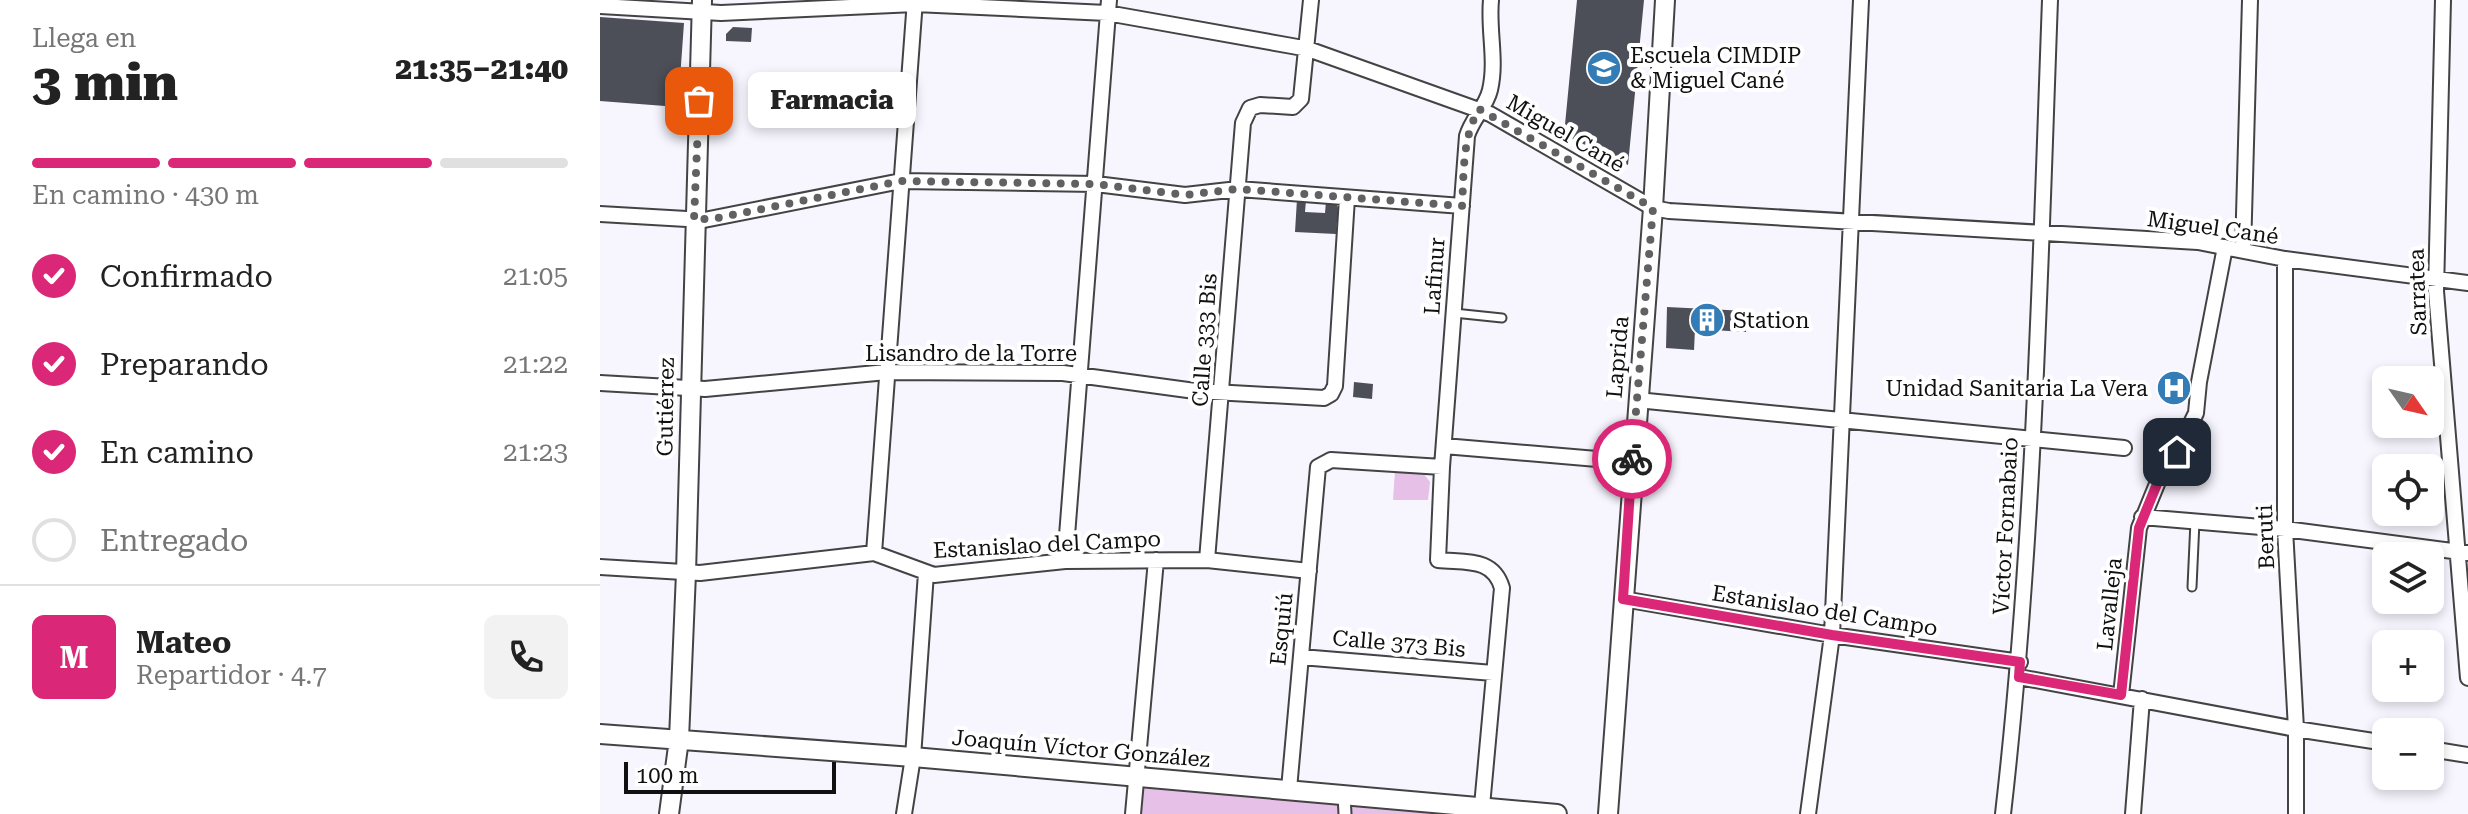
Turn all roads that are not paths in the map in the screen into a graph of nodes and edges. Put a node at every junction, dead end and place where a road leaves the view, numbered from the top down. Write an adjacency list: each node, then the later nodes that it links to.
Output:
1 (1311, 0): 12 (street)
2 (1491, 0): 13 (street, Lafinur)
3 (1665, 0): 19 (street, Laprida)
4 (1861, 0): 22 (street)
5 (2050, 0): 23 (street, Víctor Fornabaio)
6 (2250, 0): 25 (street)
7 (2443, 0): 27 (street, Sarratea)
8 (915, 2): 10 (street, Miguel Cané); 11 (street, Miguel Cané); 14 (street)
9 (600, 6): 10 (street, Miguel Cané)
10 (702, 6): 21 (street, Gutiérrez)
11 (1108, 6): 12 (street, Miguel Cané); 15 (street)
12 (1308, 49): 13 (street, Miguel Cané); 16 (street, Calle 333 Bis)
13 (1479, 109): 18 (street, Lafinur); 19 (street, Miguel Cané)
14 (901, 181): 15 (street); 21 (street); 31 (street)
15 (1096, 184): 16 (street); 32 (street)
16 (1238, 189): 17 (street); 35 (street, Calle 333 Bis)
17 (1347, 198): 18 (street); 35 (street, Lisandro de la Torre)
18 (1462, 206): 29 (street, Lafinur)
19 (1653, 208): 22 (street, Miguel Cané); 36 (street, Laprida)
20 (600, 214): 21 (street)
21 (694, 220): 34 (street, Gutiérrez)
22 (1850, 221): 23 (street, Miguel Cané); 37 (street)
23 (2041, 232): 24 (street, Miguel Cané); 38 (street, Víctor Fornabaio)
24 (2225, 247): 25 (street, Miguel Cané); 43 (street, Lavalleja)
25 (2243, 251): 26 (street, Miguel Cané)
26 (2285, 259): 27 (street, Miguel Cané); 45 (street, Beruti)
27 (2436, 278): 28 (street, Miguel Cané); 46 (street, Sarratea)
28 (2468, 283)
29 (1454, 313): 30 (lane); 39 (street, Lafinur)
30 (1502, 318)
31 (887, 372): 32 (street, Lisandro de la Torre); 34 (street, Lisandro de la Torre); 47 (street)
32 (1078, 374): 35 (street, Lisandro de la Torre); 50 (street)
33 (600, 383): 34 (street, Lisandro de la Torre)
34 (689, 389): 53 (street, Gutiérrez)
35 (1223, 392): 49 (street, Calle 333 Bis)
36 (1637, 400): 37 (street); 41 (street, Laprida)
37 (1840, 420): 38 (street); 57 (street)
38 (2032, 440): 40 (street); 59 (street, Víctor Fornabaio)
39 (1444, 446): 41 (street); 42 (street, Lafinur)
40 (2124, 448)
41 (1632, 462): 56 (street, Laprida)
42 (1442, 467): 52 (street, Esquiú); 60 (street, Lafinur)
43 (2142, 517): 44 (street); 62 (street, Lavalleja)
44 (2195, 521): 45 (street); 55 (lane)
45 (2285, 529): 46 (street); 64 (street, Beruti)
46 (2462, 552): 61 (street, Sarratea)
47 (874, 553): 53 (street, Estanislao del Campo); 54 (street, Estanislao del Campo)
48 (1156, 560): 49 (street, Estanislao del Campo); 50 (street, Estanislao del Campo); 71 (street)
49 (1207, 560): 52 (street, Estanislao del Campo)
50 (1065, 561): 54 (street, Estanislao del Campo)
51 (600, 567): 53 (street, Estanislao del Campo)
52 (1309, 571): 58 (street, Esquiú)
53 (686, 573): 66 (street, Gutiérrez)
54 (926, 573): 70 (street)
55 (2192, 587)
56 (1623, 599): 57 (street, Estanislao del Campo); 80 (street, Laprida)
57 (1832, 635): 59 (street, Estanislao del Campo); 81 (street)
58 (1301, 657): 60 (street, Calle 373 Bis); 72 (street, Esquiú)
59 (2019, 669): 62 (street, Estanislao del Campo); 82 (street, Víctor Fornabaio)
60 (1493, 673): 74 (street)
61 (2468, 678)
62 (2121, 695): 63 (street, Estanislao del Campo)
63 (2142, 699): 64 (street, Estanislao del Campo); 83 (street)
64 (2296, 729): 67 (street, Estanislao del Campo); 84 (street, Beruti)
65 (600, 734): 66 (street, Joaquín Víctor González)
66 (679, 739): 70 (street, Joaquín Víctor González); 75 (street, Gutiérrez)
67 (2372, 741)
68 (2444, 751): 69 (street)
69 (2468, 755)
70 (913, 757): 71 (street, Joaquín Víctor González); 76 (street)
71 (1136, 778): 72 (street, Joaquín Víctor González); 77 (street)
72 (1289, 789): 73 (street, Joaquín Víctor González)
73 (1344, 794): 74 (street, Joaquín Víctor González); 78 (street)
74 (1482, 806): 79 (street, Joaquín Víctor González)
75 (669, 814)
76 (904, 814)
77 (1133, 814)
78 (1345, 814)
79 (1557, 814)
80 (1608, 814)
81 (1808, 814)
82 (2003, 814)
83 (2133, 814)
84 (2296, 814)

